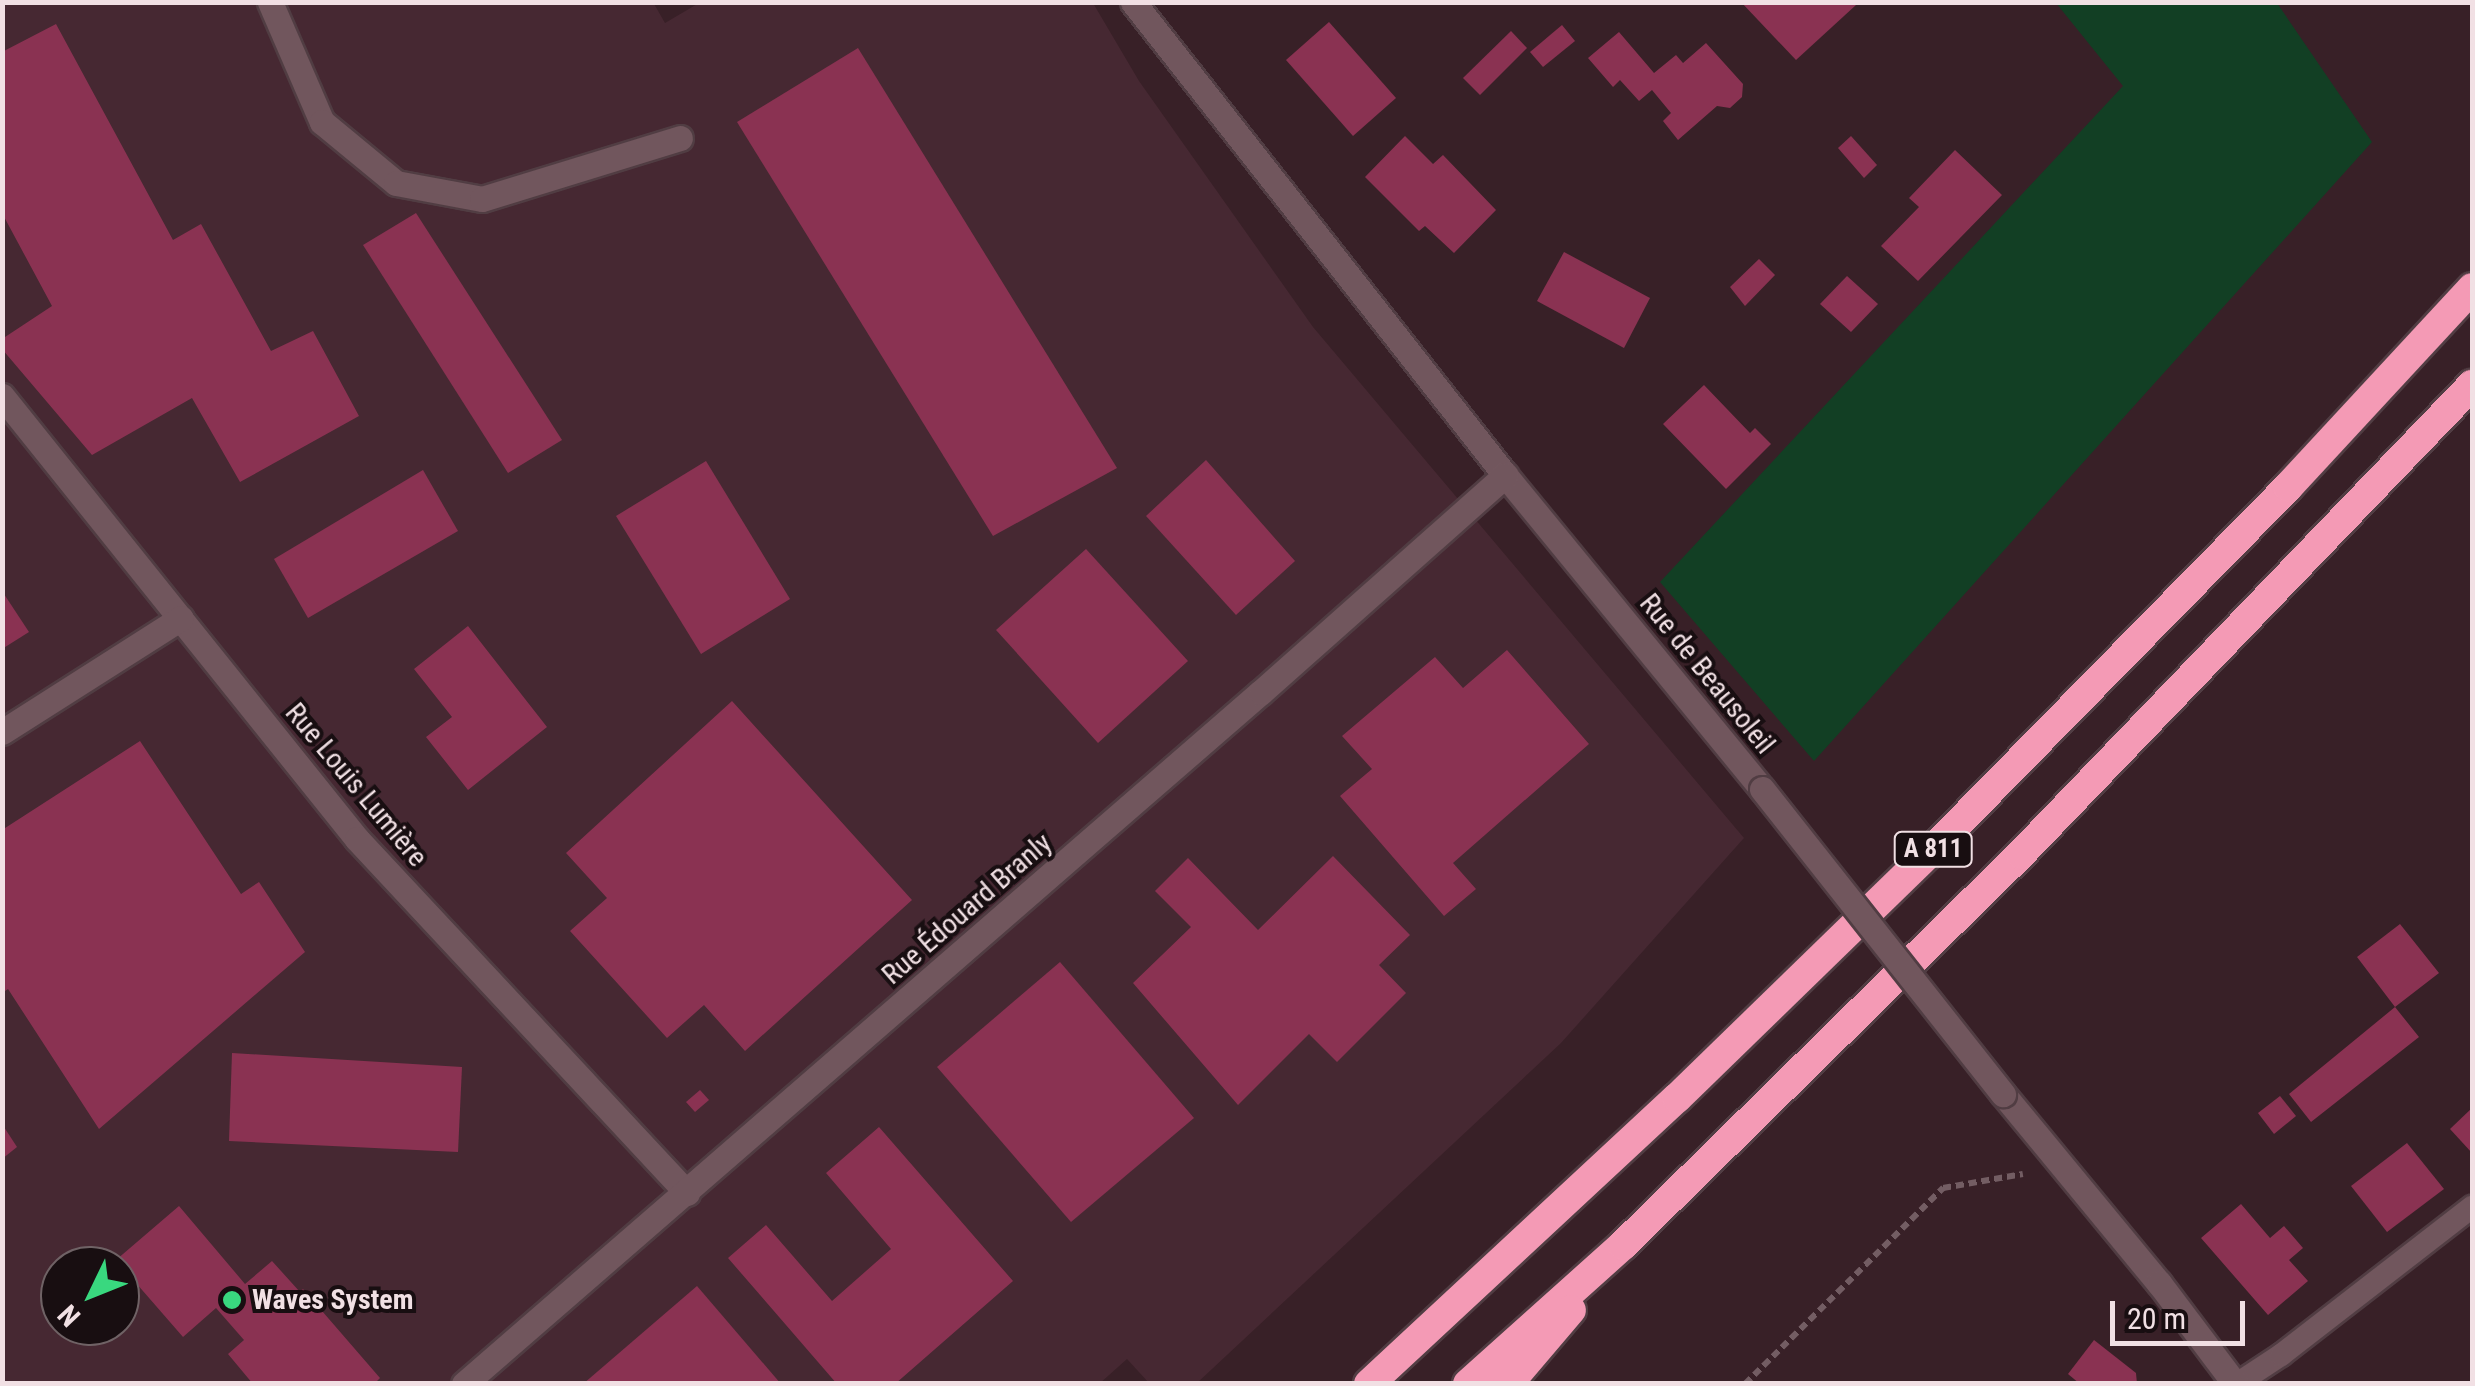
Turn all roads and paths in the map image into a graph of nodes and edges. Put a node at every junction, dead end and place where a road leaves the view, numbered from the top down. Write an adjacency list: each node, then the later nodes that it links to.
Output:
1 (270, 2): 3 (street)
2 (1132, 2): 7 (street, Rue de Beausoleil)
3 (680, 138)
4 (2472, 288): 15 (highway, A 811)
5 (2472, 385): 13 (highway, A 811)
6 (2, 396): 8 (street, Rue Louis Lumière)
7 (1505, 475): 10 (street, Rue de Beausoleil, bridge); 11 (street, Rue Édouard Branly)
8 (180, 618): 9 (street); 11 (street, Rue Louis Lumière)
9 (2, 732)
10 (2064, 1166): 18 (path); 19 (street, Rue de Beausoleil)
11 (687, 1193): 14 (street, Rue Édouard Branly)
12 (2472, 1207): 19 (lane)
13 (1623, 1245): 16 (highway, A 811); 17 (highway)
14 (464, 1384)
15 (1369, 1384)
16 (1468, 1384)
17 (1508, 1384)
18 (1745, 1384)
19 (2236, 1384)

